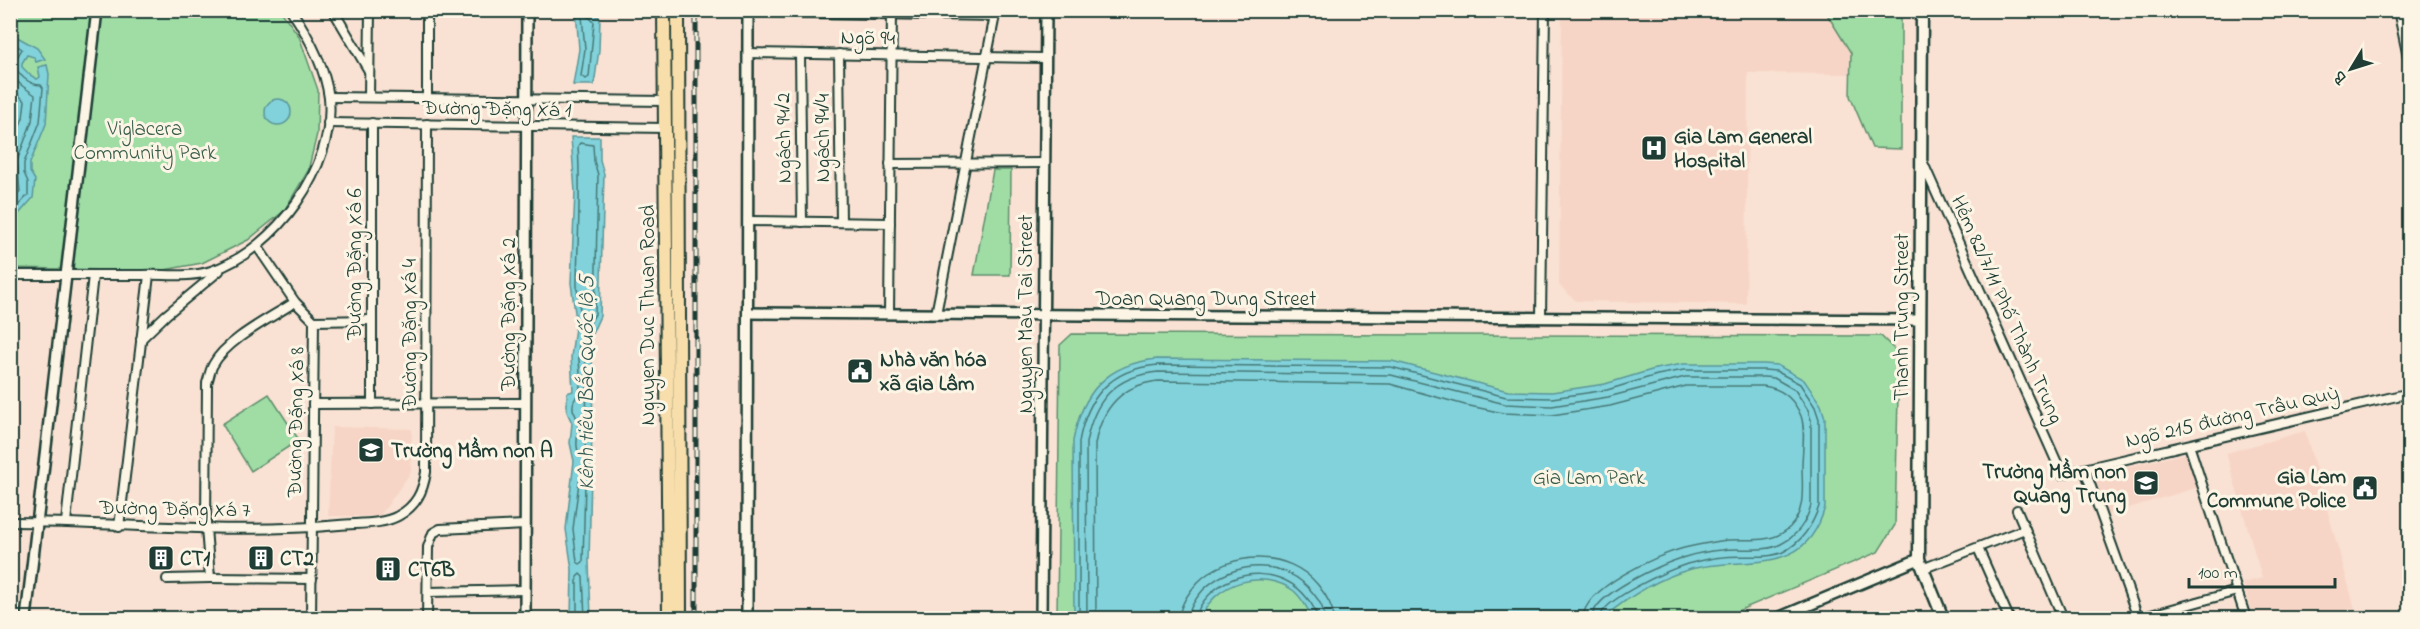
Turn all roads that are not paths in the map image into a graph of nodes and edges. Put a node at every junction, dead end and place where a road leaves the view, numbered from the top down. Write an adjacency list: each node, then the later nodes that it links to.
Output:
1 (97, 10): 48 (street)
2 (291, 10): 24 (street)
3 (370, 10): 23 (street)
4 (427, 10): 26 (street)
5 (527, 10): 27 (street, Đường Đặng Xá 2)
6 (664, 10): 28 (highway, Nguyen Duc Thuan Road)
7 (678, 10): 29 (highway, Nguyen Duc Thuan Road)
8 (1046, 10): 21 (street, Nguyen Mau Tai Street)
9 (1545, 10): 55 (street)
10 (1922, 10): 36 (main road, Thanh Trung Street)
11 (2398, 10): 22 (street)
12 (333, 11): 23 (street)
13 (748, 11): 14 (street); 16 (street)
14 (892, 12): 15 (street); 19 (street)
15 (995, 13): 20 (street)
16 (748, 53): 17 (street, Ngõ 94); 40 (street)
17 (800, 54): 18 (street, Ngõ 94); 41 (street, Ngách 94/2)
18 (839, 54): 19 (street, Ngõ 94); 42 (street, Ngách 94/4)
19 (891, 55): 20 (street, Ngõ 94); 38 (street)
20 (987, 57): 21 (street, Ngõ 94); 39 (street)
21 (1046, 58): 37 (street, Nguyen Mau Tai Street)
22 (2409, 67)
23 (369, 72): 25 (street)
24 (329, 97): 25 (street, Đường Đặng Xá 1); 30 (street)
25 (369, 97): 26 (street, Đường Đặng Xá 1)
26 (427, 98): 27 (street, Đường Đặng Xá 1)
27 (527, 99): 28 (street, Đường Đặng Xá 1); 33 (street, Đường Đặng Xá 2)
28 (664, 101): 29 (highway); 34 (highway, Nguyen Duc Thuan Road)
29 (678, 101): 35 (highway, Nguyen Duc Thuan Road)
30 (328, 123): 31 (street, Đường Đặng Xá 1); 44 (street)
31 (372, 123): 32 (street, Đường Đặng Xá 1); 56 (street, Đường Đặng Xá 6)
32 (427, 124): 33 (street, Đường Đặng Xá 1); 64 (street, Đường Đặng Xá 4)
33 (527, 126): 34 (street, Đường Đặng Xá 1); 61 (street, Đường Đặng Xá 2)
34 (665, 129): 35 (highway); 90 (highway, Nguyen Duc Thuan Road)
35 (679, 129): 91 (highway, Nguyen Duc Thuan Road)
36 (1921, 158): 57 (main road, Thanh Trung Street); 67 (street, Hẻm 82/7/11 Phố Thành Trung)
37 (1045, 163): 39 (street); 54 (street, Nguyen Mau Tai Street)
38 (890, 164): 39 (street); 43 (street)
39 (966, 164): 53 (street)
40 (748, 221): 41 (street); 51 (street)
41 (802, 222): 42 (street)
42 (841, 222): 43 (street)
43 (890, 223): 52 (street)
44 (257, 246): 45 (street); 50 (street, Đường Đặng Xá 8)
45 (227, 264): 46 (street); 59 (street)
46 (149, 274): 49 (street); 59 (street)
47 (10, 275): 48 (street)
48 (66, 275): 49 (street); 70 (street)
49 (93, 275): 71 (street)
50 (295, 302): 58 (street, Đường Đặng Xá 8); 74 (street)
51 (747, 313): 52 (street, Doan Quang Dung Street); 92 (street)
52 (889, 314): 53 (street, Doan Quang Dung Street)
53 (936, 314): 54 (street, Doan Quang Dung Street)
54 (1043, 315): 55 (street, Doan Quang Dung Street); 93 (street, Nguyen Mau Tai Street)
55 (1541, 318): 57 (street, Doan Quang Dung Street)
56 (372, 320): 58 (street); 63 (street, Đường Đặng Xá 6)
57 (1920, 320): 78 (main road, Thanh Trung Street)
58 (314, 321): 62 (street, Đường Đặng Xá 8)
59 (141, 339): 73 (street)
60 (2409, 393): 65 (street, Ngõ 215 đường Trâu Quỳ)
61 (526, 403): 64 (street); 72 (street, Đường Đặng Xá 2)
62 (313, 404): 63 (street); 75 (street, Đường Đặng Xá 8)
63 (372, 404): 64 (street)
64 (426, 404): 75 (street, Đường Đặng Xá 4)
65 (2189, 445): 66 (street, Ngõ 215 đường Trâu Quỳ); 83 (street)
66 (2085, 470): 67 (street, Ngõ 215 đường Trâu Quỳ); 98 (street)
67 (2062, 474)
68 (2017, 510): 76 (street)
69 (10, 522): 70 (street, Đường Đặng Xá 7)
70 (38, 522): 71 (street, Đường Đặng Xá 7); 86 (street)
71 (66, 522): 73 (street, Đường Đặng Xá 7)
72 (525, 525): 82 (street, Đường Đặng Xá 2); 84 (street)
73 (119, 526): 74 (street, Đường Đặng Xá 7)
74 (206, 528): 75 (street, Đường Đặng Xá 7); 79 (street)
75 (311, 528): 81 (street, Đường Đặng Xá 8)
76 (2025, 529): 77 (street); 97 (street)
77 (1978, 548): 78 (street); 96 (street)
78 (1921, 564): 85 (street); 95 (main road, Thanh Trung Street)
79 (210, 578): 80 (street); 81 (street)
80 (167, 579)
81 (312, 579): 87 (street, Đường Đặng Xá 8)
82 (525, 590): 84 (street); 89 (street, Đường Đặng Xá 2)
83 (2237, 591): 98 (street); 99 (street)
84 (428, 592): 88 (street)
85 (1797, 615): 94 (street)
86 (26, 618)
87 (311, 618)
88 (427, 618)
89 (525, 618)
90 (669, 618)
91 (680, 618)
92 (747, 618)
93 (1041, 618)
94 (1778, 618)
95 (1943, 618)
96 (2009, 618)
97 (2063, 618)
98 (2139, 618)
99 (2246, 618)

